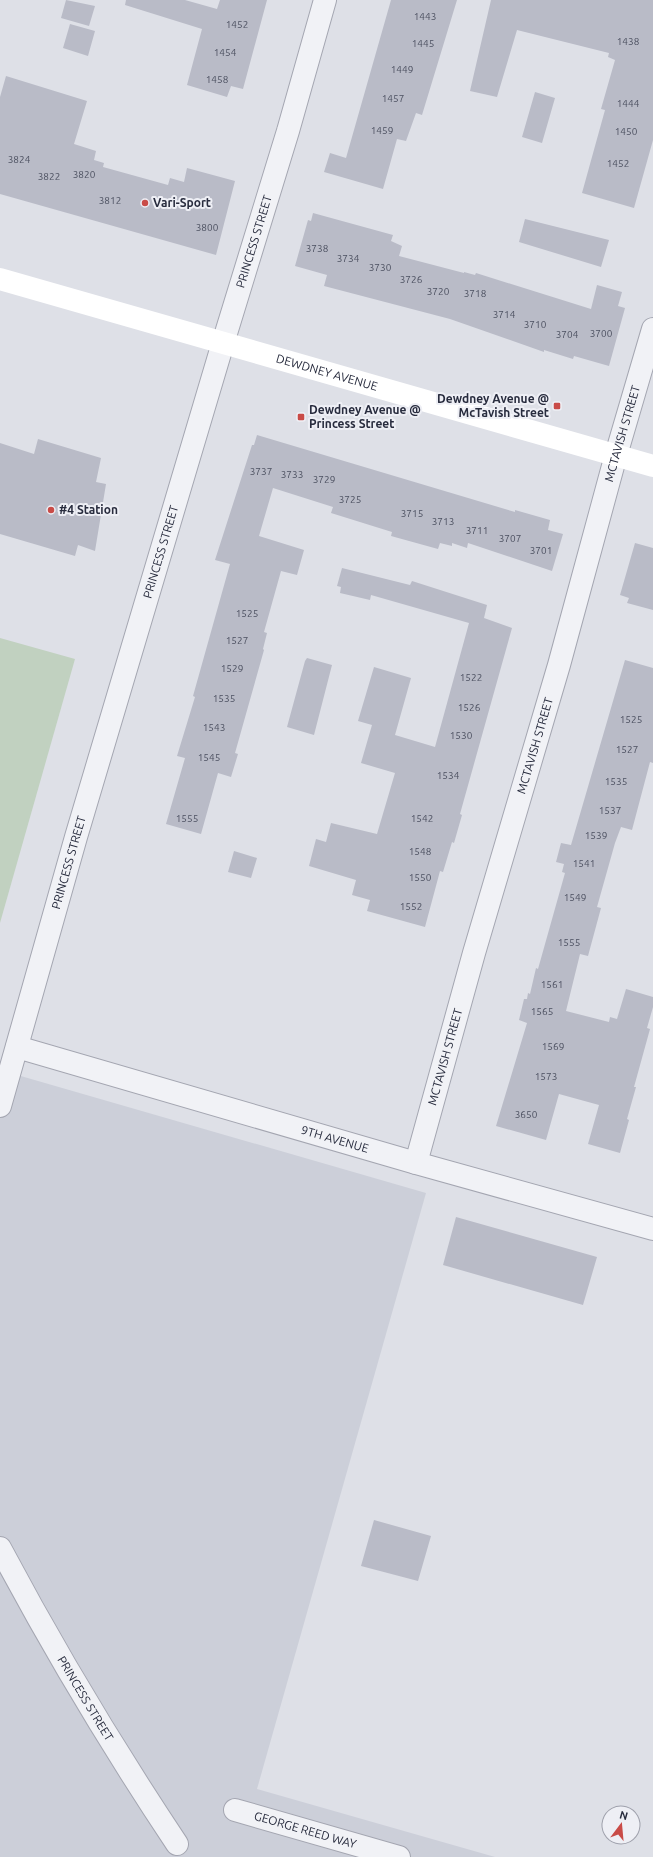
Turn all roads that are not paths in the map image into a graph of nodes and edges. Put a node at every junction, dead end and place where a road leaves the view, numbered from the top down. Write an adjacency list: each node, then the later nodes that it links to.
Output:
1 (325, 0): 4 (street, PRINCESS STREET)
2 (0, 279): 4 (main road, DEWDNEY AVENUE)
3 (653, 329): 5 (street, MCTAVISH STREET)
4 (222, 343): 5 (main road, DEWDNEY AVENUE); 7 (street, PRINCESS STREET)
5 (616, 455): 6 (main road, DEWDNEY AVENUE); 9 (street, MCTAVISH STREET)
6 (653, 466)
7 (17, 1047): 8 (street, PRINCESS STREET); 9 (street, 9TH AVENUE)
8 (0, 1106)
9 (416, 1163): 10 (street, 9TH AVENUE)
10 (653, 1229)
11 (0, 1548): 13 (street, PRINCESS STREET)
12 (235, 1810): 14 (street, GEORGE REED WAY)
13 (177, 1844)
14 (399, 1857)

